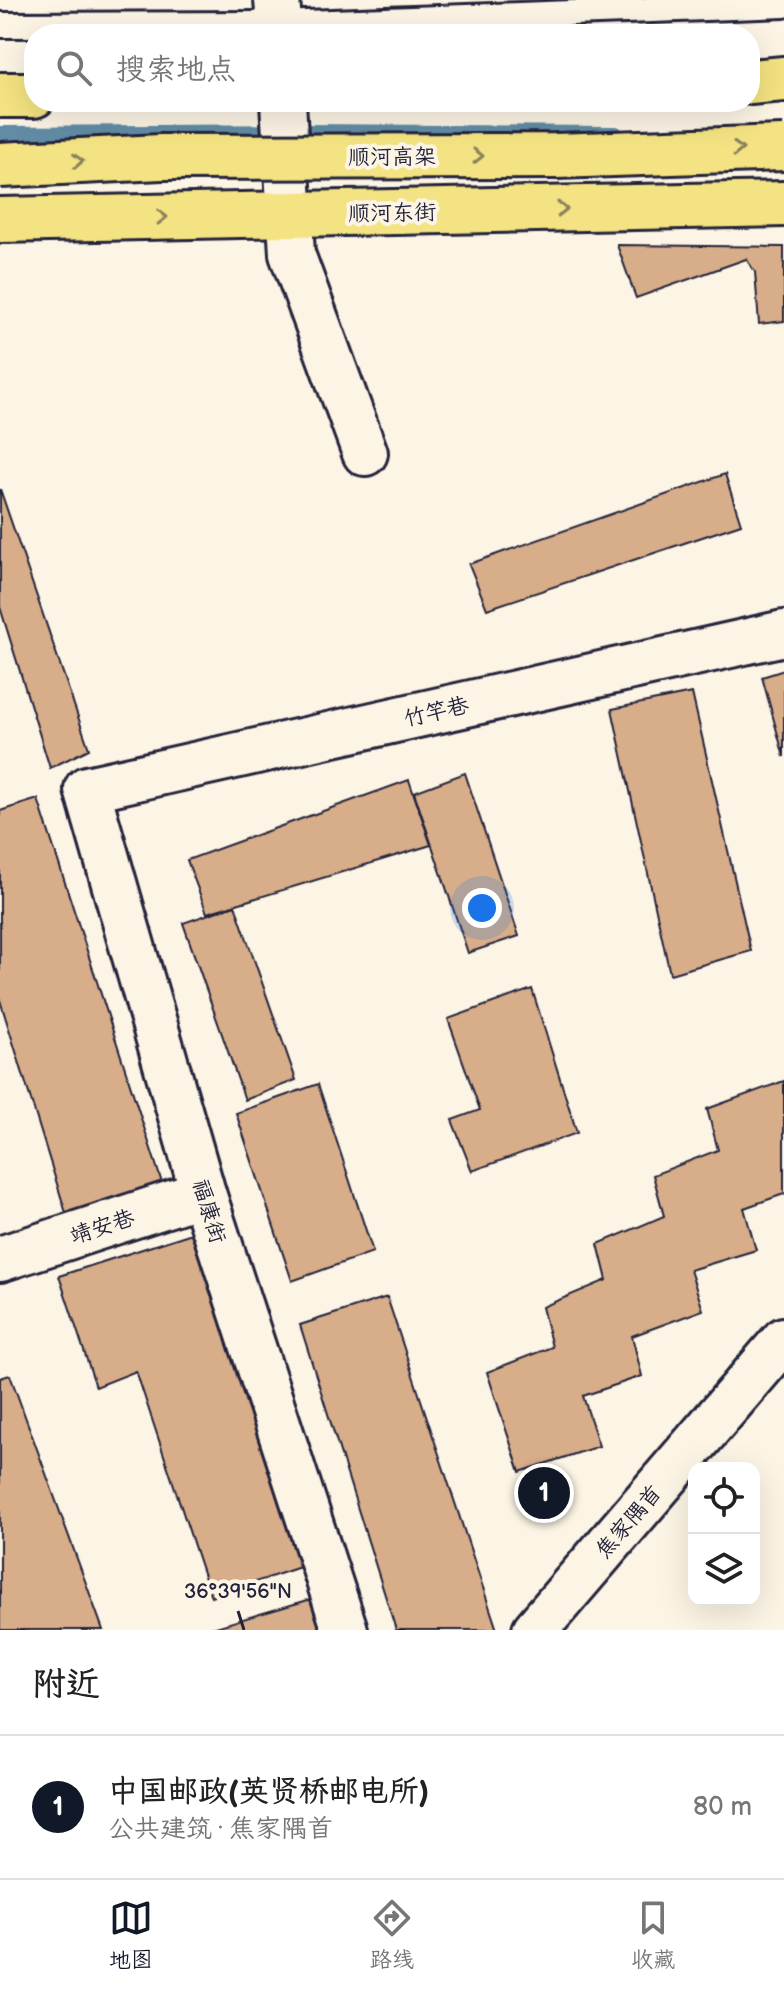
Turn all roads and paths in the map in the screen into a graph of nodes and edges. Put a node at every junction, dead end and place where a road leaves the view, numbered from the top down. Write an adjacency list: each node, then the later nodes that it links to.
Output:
1 (784, 5): 2 (lane)
2 (279, 19): 4 (lane)
3 (24, 24): 5 (lane)
4 (46, 24)
5 (0, 25)
6 (784, 79): 7 (main road)
7 (760, 81)
8 (0, 95): 9 (main road)
9 (24, 95)
10 (284, 112): 14 (street)
11 (784, 148): 12 (main road, 顺河高架, one-way to 11, bridge)
12 (0, 165)
13 (784, 204): 14 (main road, 顺河东街, one-way to 13)
14 (289, 214): 15 (main road, 顺河东街, one-way to 14); 16 (street)
15 (0, 220)
16 (365, 453)
17 (784, 633): 18 (street, 竹竿巷)
18 (87, 789): 19 (street, 福康街)
19 (203, 1193): 20 (street, 靖安巷); 22 (street, 福康街)
20 (0, 1259)
21 (782, 1344): 23 (street, 焦家隅首)
22 (345, 1630)
23 (535, 1630)

